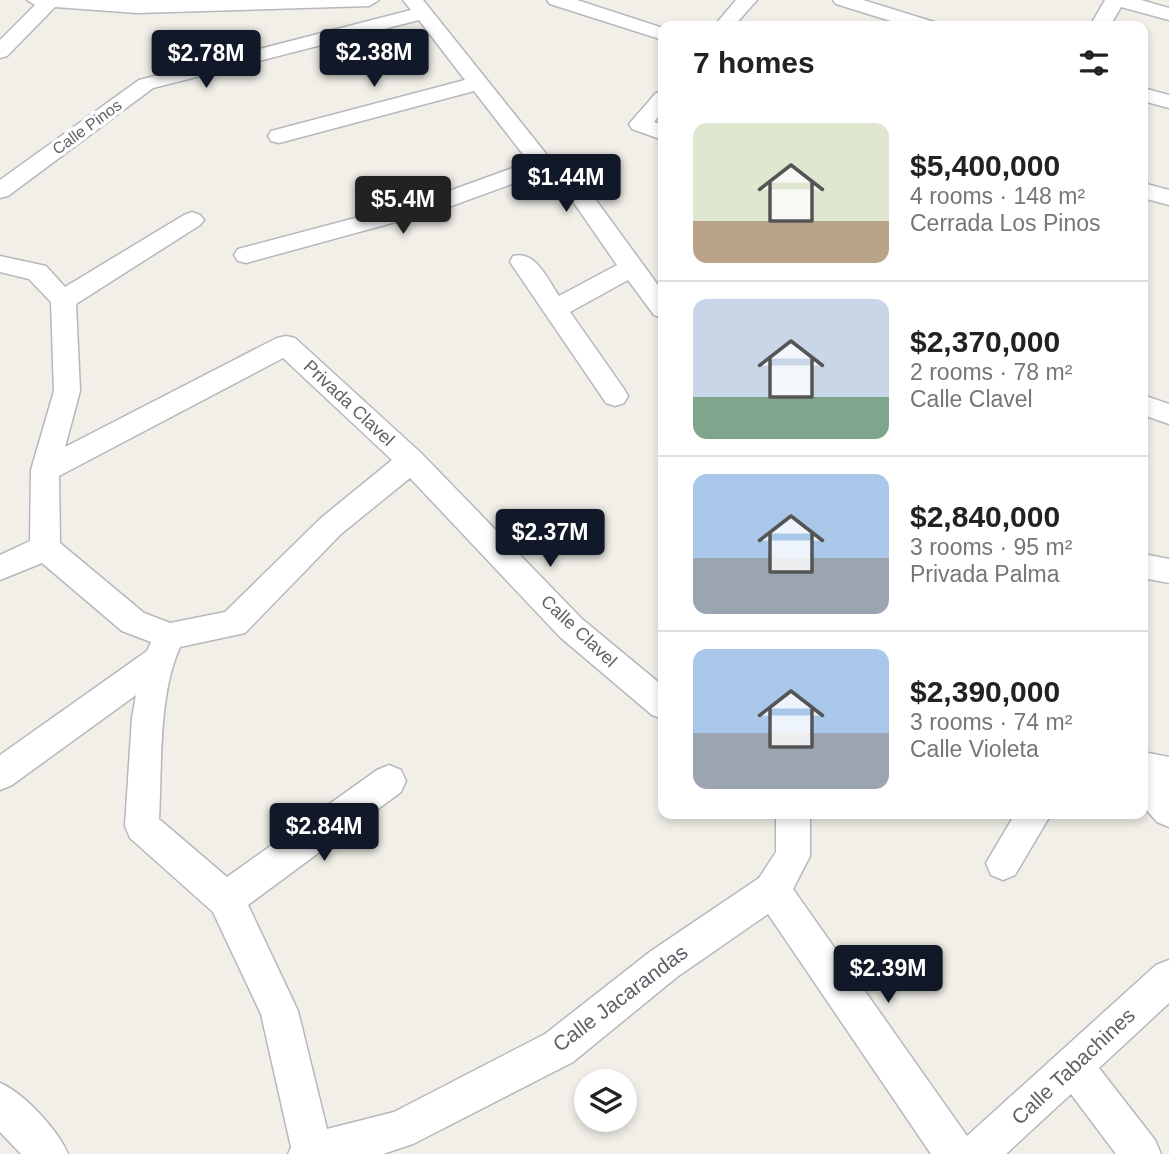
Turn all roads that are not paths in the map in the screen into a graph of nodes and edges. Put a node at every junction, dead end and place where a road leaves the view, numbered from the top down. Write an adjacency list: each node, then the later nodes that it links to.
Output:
1 (369, 0): 7 (street)
2 (557, 0): 13 (street)
3 (747, 0): 10 (street)
4 (843, 0): 11 (street)
5 (1117, 0): 9 (street); 12 (street)
6 (45, 1): 7 (street); 14 (street)
7 (228, 3)
8 (418, 6): 15 (street); 22 (street, Calle Pinos)
9 (1169, 14)
10 (728, 21)
11 (911, 21)
12 (1103, 21)
13 (658, 32)
14 (0, 52)
15 (479, 83): 20 (street); 21 (street)
16 (1148, 95): 17 (street)
17 (1169, 102)
18 (658, 103): 19 (street)
19 (658, 131)
20 (279, 136)
21 (543, 165): 26 (street); 29 (street)
22 (0, 191)
23 (1148, 192): 24 (street)
24 (1169, 198)
25 (191, 220): 30 (street)
26 (246, 255)
27 (522, 262): 32 (street)
28 (0, 264): 30 (street)
29 (631, 268): 31 (street); 32 (street)
30 (63, 300): 37 (street)
31 (658, 303)
32 (556, 309): 33 (street)
33 (615, 396)
34 (1148, 407): 35 (street)
35 (1169, 414)
36 (411, 461): 37 (street, Privada Clavel); 42 (street); 43 (street, Calle Clavel)
37 (45, 470): 38 (street)
38 (45, 548): 40 (street); 42 (street)
39 (1148, 567): 41 (street)
40 (0, 568)
41 (1169, 571)
42 (164, 648): 46 (street); 54 (street)
43 (658, 701)
44 (1148, 769): 45 (street)
45 (1169, 773)
46 (0, 774)
47 (389, 781): 54 (street)
48 (1148, 788): 49 (street)
49 (1169, 811)
50 (793, 819): 53 (street, Calle Jacarandas)
51 (1031, 819): 52 (street)
52 (1003, 863)
53 (772, 890): 58 (street, Calle Jacarandas); 60 (street)
54 (226, 899): 58 (street)
55 (1169, 978): 56 (street, Calle Tabachines)
56 (1073, 1066): 61 (street, Calle Tabachines); 62 (street)
57 (0, 1103): 59 (street)
58 (310, 1152)
59 (48, 1154)
60 (955, 1154)
61 (977, 1154)
62 (1142, 1154)

